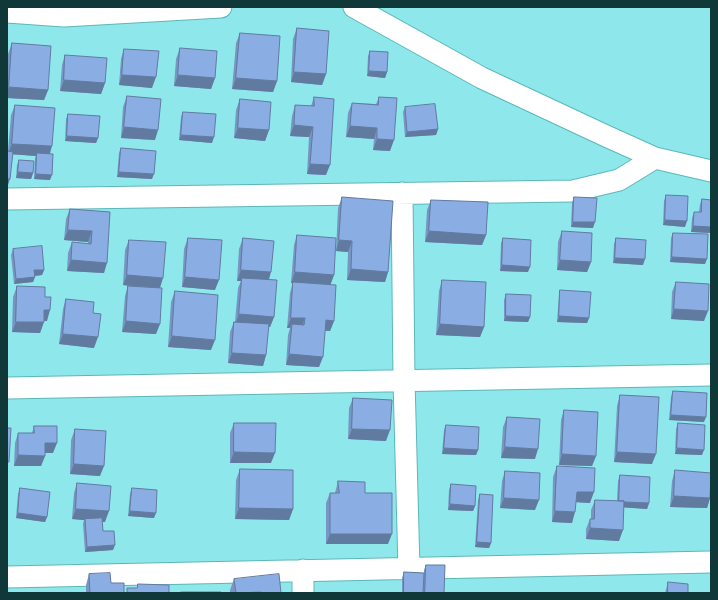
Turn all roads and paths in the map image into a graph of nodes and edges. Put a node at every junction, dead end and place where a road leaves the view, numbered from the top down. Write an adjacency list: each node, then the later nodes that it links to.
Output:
1 (221, 7): 3 (street)
2 (354, 7): 4 (street)
3 (7, 12)
4 (655, 158): 5 (street); 6 (street)
5 (711, 171)
6 (402, 193): 7 (street); 9 (street)
7 (7, 199)
8 (711, 375): 9 (street)
9 (404, 380): 10 (street); 12 (street)
10 (7, 388)
11 (711, 562): 12 (street)
12 (410, 569): 13 (street)
13 (303, 570): 14 (street); 15 (street)
14 (7, 577)
15 (303, 593)

